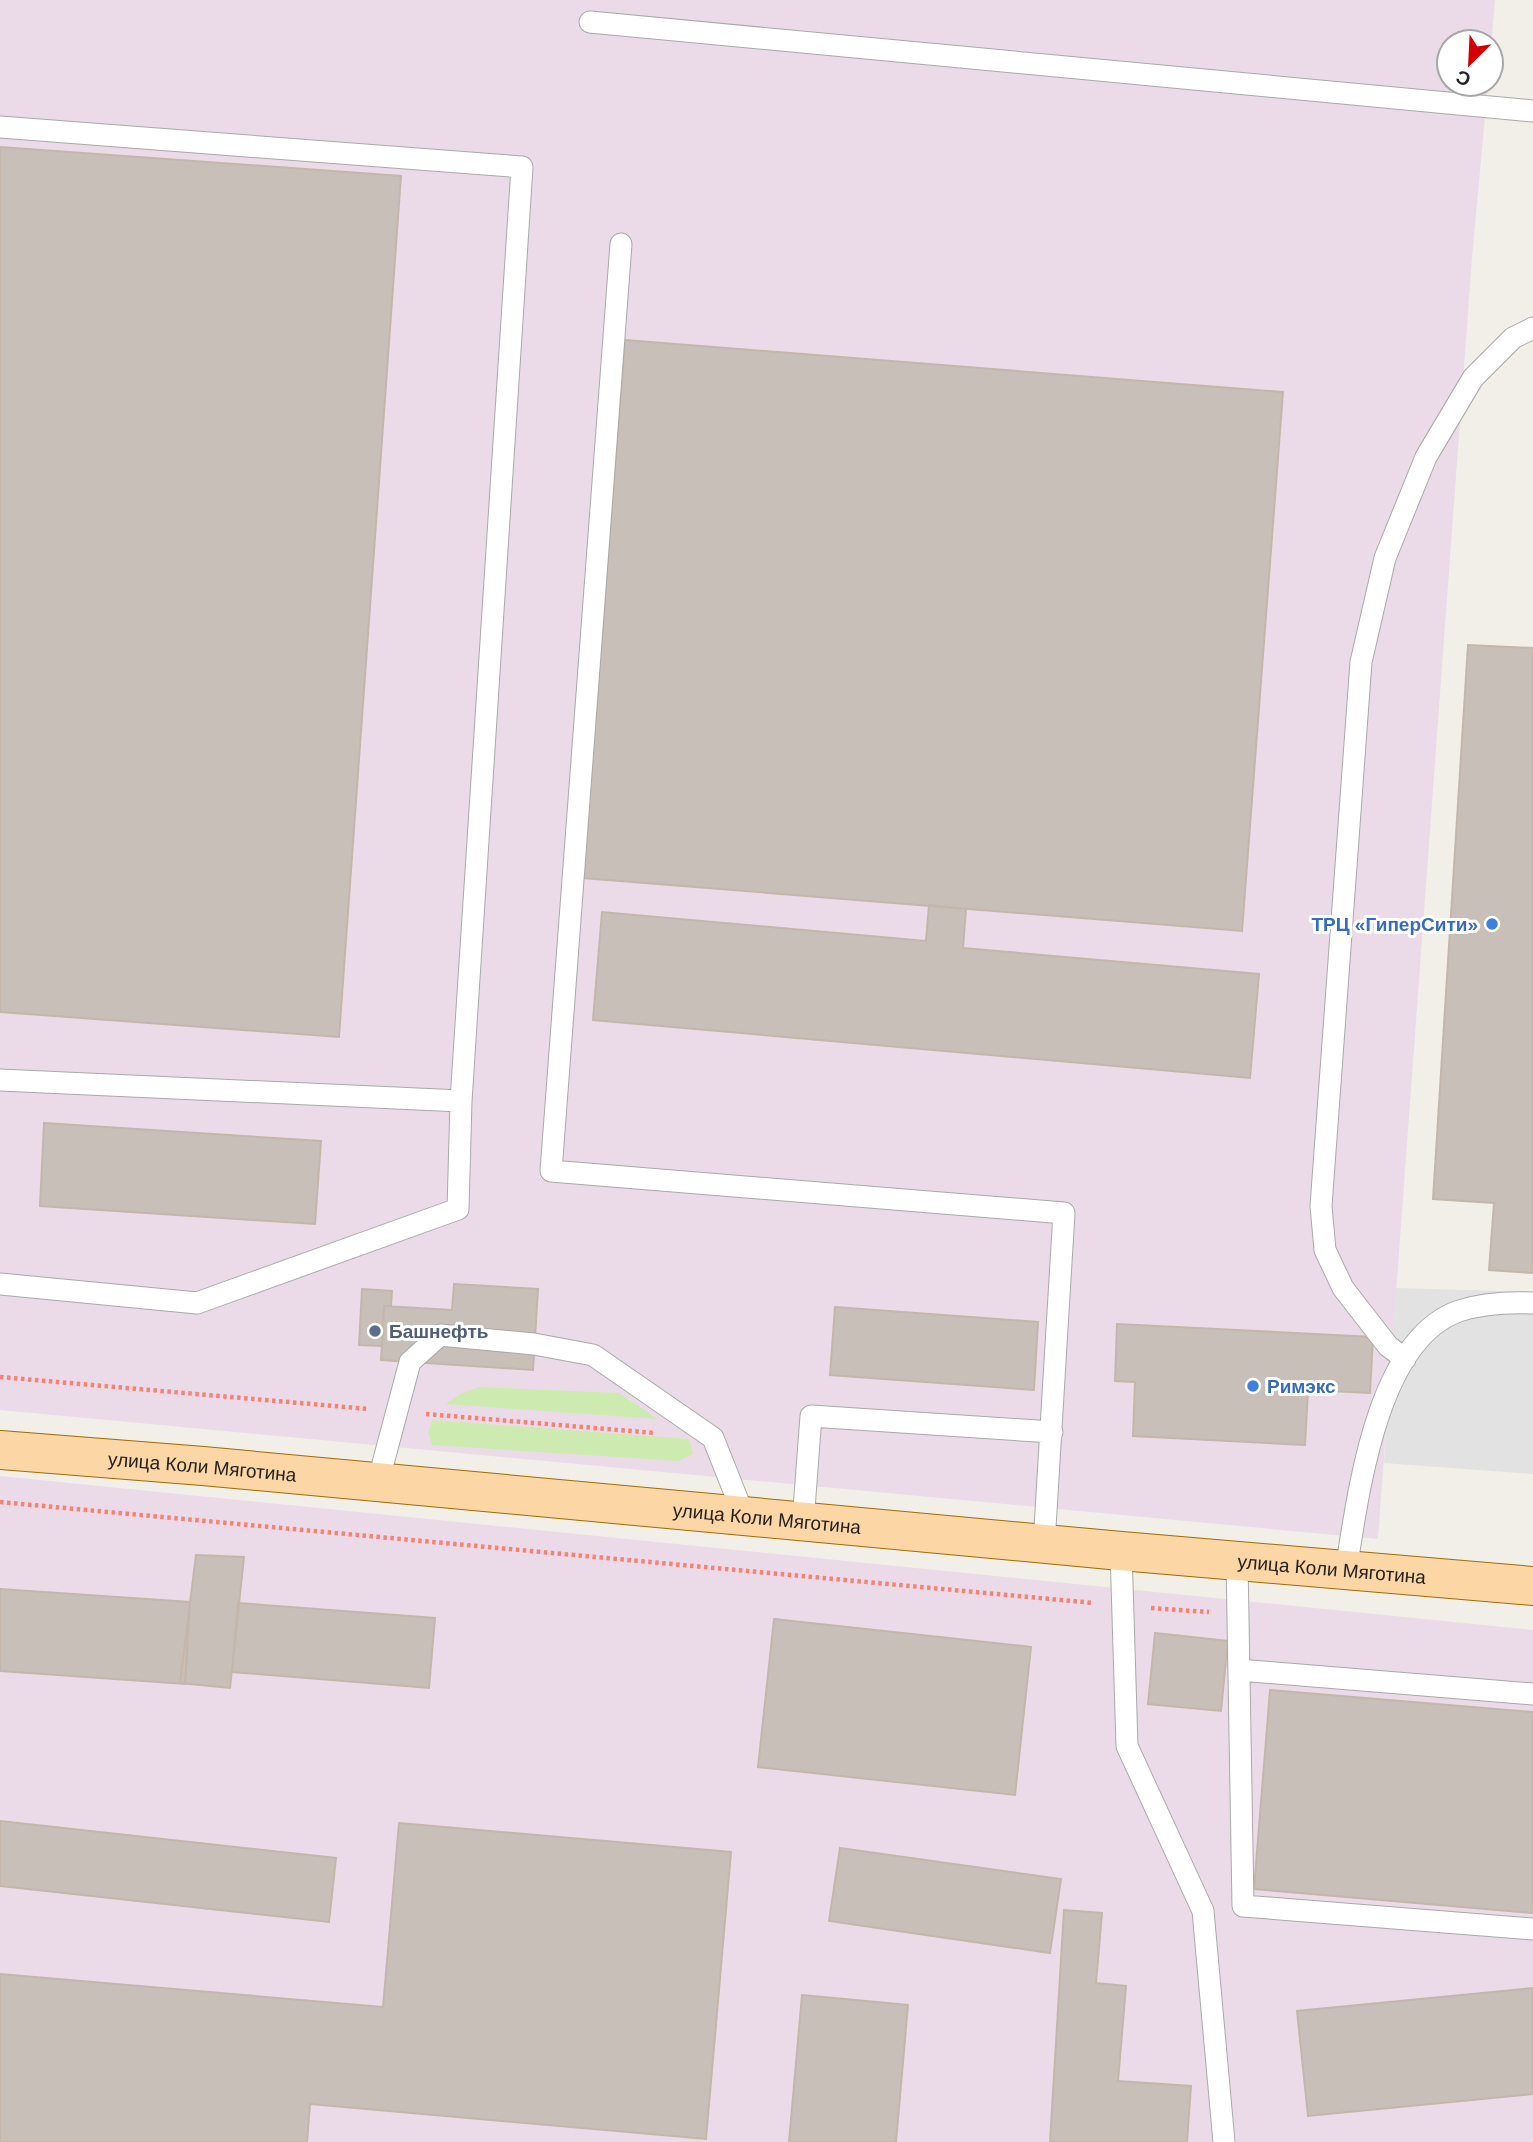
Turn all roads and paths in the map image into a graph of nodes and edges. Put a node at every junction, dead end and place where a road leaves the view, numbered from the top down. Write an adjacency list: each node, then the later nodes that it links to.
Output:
1 (590, 22): 2 (lane)
2 (1533, 111)
3 (0, 127): 7 (lane)
4 (621, 244): 13 (lane)
5 (1533, 327): 10 (lane)
6 (0, 1080): 7 (lane)
7 (461, 1101): 8 (lane)
8 (0, 1284)
9 (1533, 1303): 10 (lane)
10 (1405, 1359): 23 (lane)
11 (0, 1377): 12 (path)
12 (398, 1411): 14 (path); 14 (lane); 16 (lane)
13 (1052, 1432): 19 (lane); 20 (lane)
14 (713, 1438): 18 (lane)
15 (0, 1450): 16 (main road, улица Коли Мяготина)
16 (378, 1482): 18 (main road, улица Коли Мяготина)
17 (0, 1502): 25 (path)
18 (744, 1516): 19 (main road, улица Коли Мяготина)
19 (803, 1522): 20 (main road, улица Коли Мяготина)
20 (1044, 1544): 21 (main road, улица Коли Мяготина)
21 (1121, 1551): 22 (main road, улица Коли Мяготина); 25 (lane)
22 (1237, 1561): 23 (main road, улица Коли Мяготина); 26 (lane)
23 (1346, 1570): 24 (main road, улица Коли Мяготина)
24 (1533, 1586)
25 (1123, 1605): 26 (path); 30 (lane)
26 (1238, 1614): 27 (lane)
27 (1239, 1670): 28 (lane); 29 (lane)
28 (1533, 1694)
29 (1533, 1929)
30 (1224, 2142)

